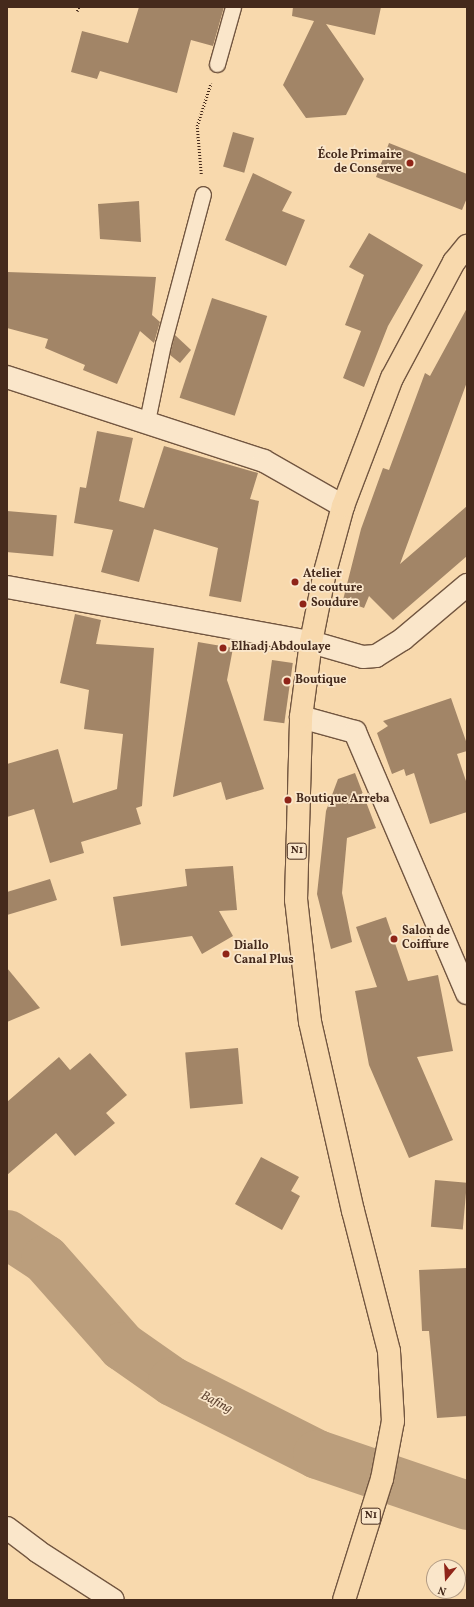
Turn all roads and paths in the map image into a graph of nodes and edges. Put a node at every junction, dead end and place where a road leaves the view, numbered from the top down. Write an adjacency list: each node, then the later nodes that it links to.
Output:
1 (79, 7): 3 (path)
2 (233, 7): 4 (lane)
3 (77, 11)
4 (217, 64): 5 (path)
5 (203, 194): 8 (lane)
6 (467, 246): 9 (highway, N1)
7 (7, 378): 8 (street)
8 (147, 422): 9 (street)
9 (343, 506): 12 (highway, N1)
10 (467, 586): 12 (street)
11 (7, 587): 12 (street)
12 (311, 642): 13 (highway, N1)
13 (301, 716): 14 (street); 17 (highway, N1)
14 (467, 993)
15 (7, 1528): 16 (street)
16 (113, 1600)
17 (344, 1600)

